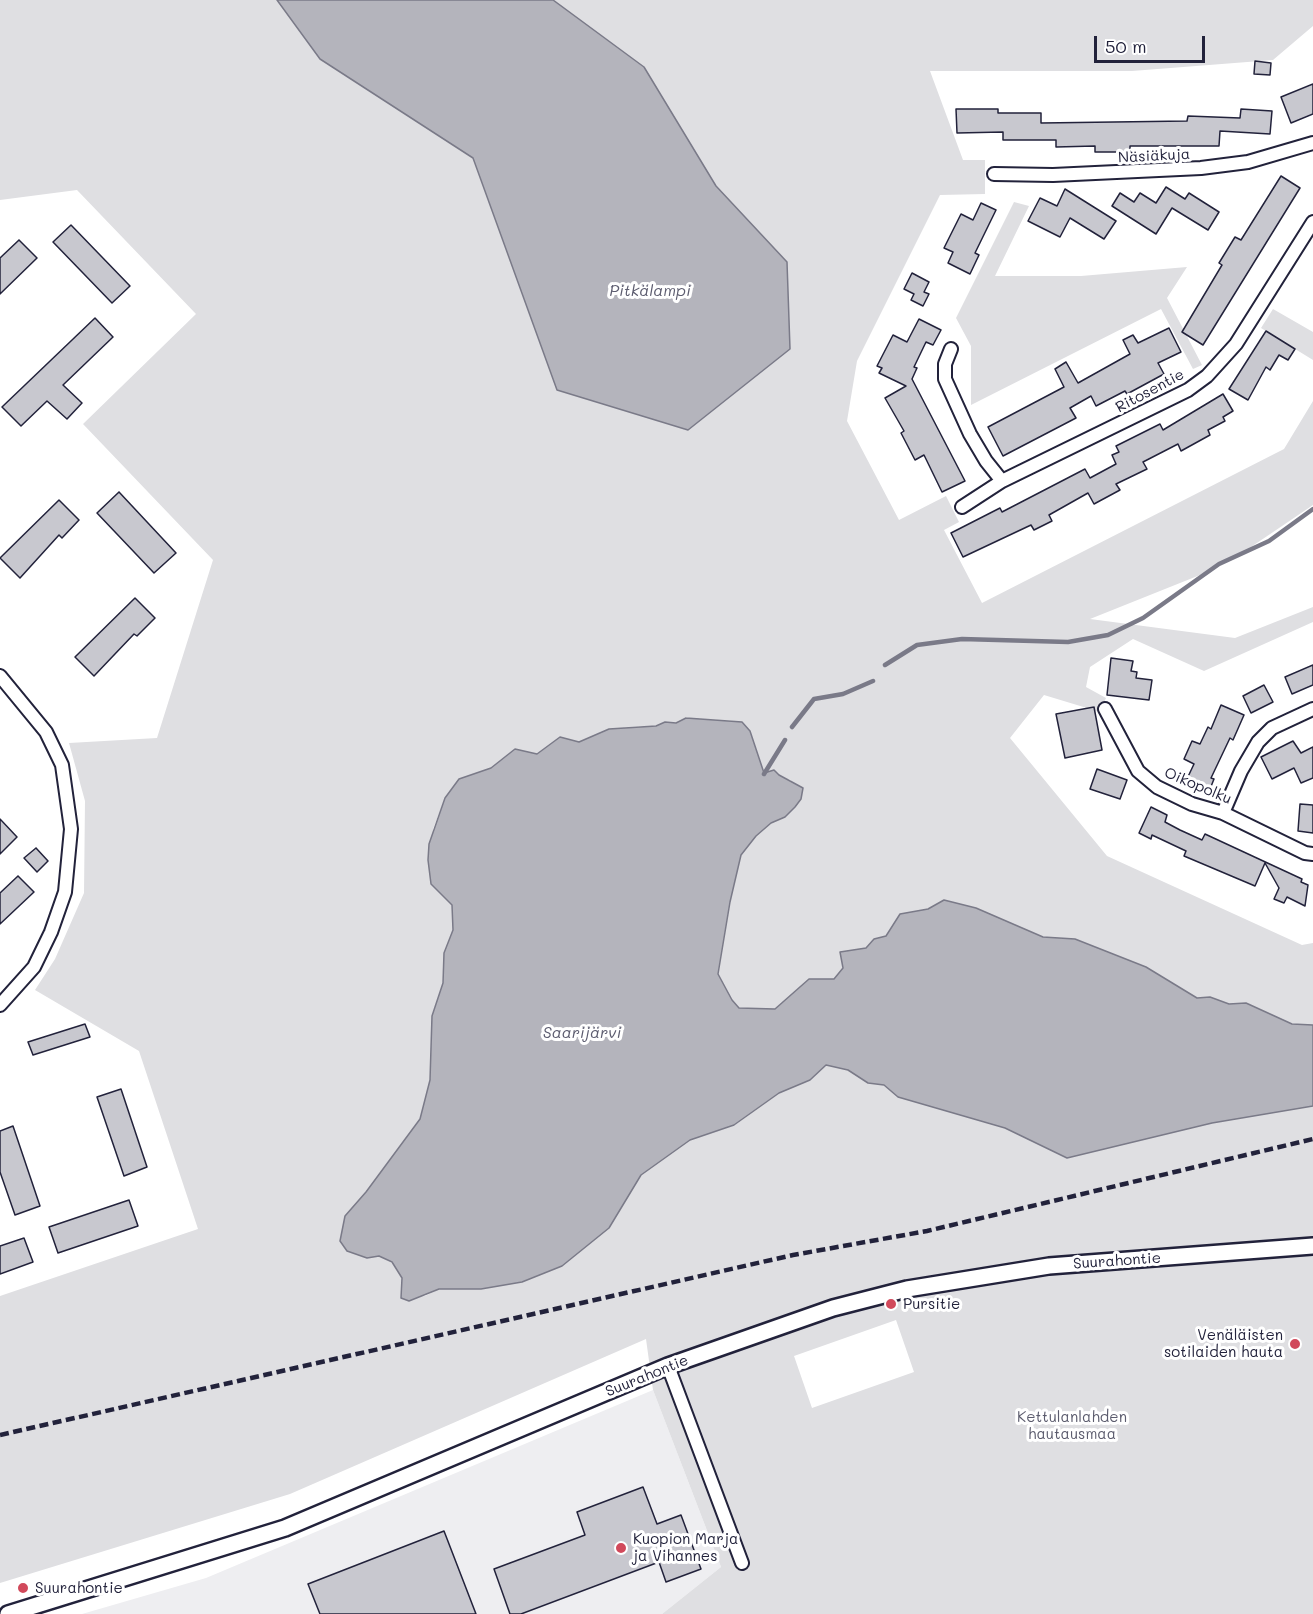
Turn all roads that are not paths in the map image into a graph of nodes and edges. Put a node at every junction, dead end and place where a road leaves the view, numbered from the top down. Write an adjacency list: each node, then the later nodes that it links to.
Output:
1 (1313, 143): 2 (street, Näsiäkuja)
2 (994, 174)
3 (1313, 222): 5 (street, Ritosentie)
4 (951, 349): 5 (street)
5 (1002, 481): 6 (street, Ritosentie)
6 (962, 507)
7 (0, 676): 12 (street)
8 (1105, 709): 10 (street, Oikopolku)
9 (1313, 709): 10 (street)
10 (1223, 813): 11 (street, Oikopolku)
11 (1313, 854)
12 (0, 1005)
13 (1313, 1246): 14 (street, Suurahontie)
14 (668, 1366): 15 (street); 16 (street, Suurahontie)
15 (742, 1563)
16 (8, 1614)

